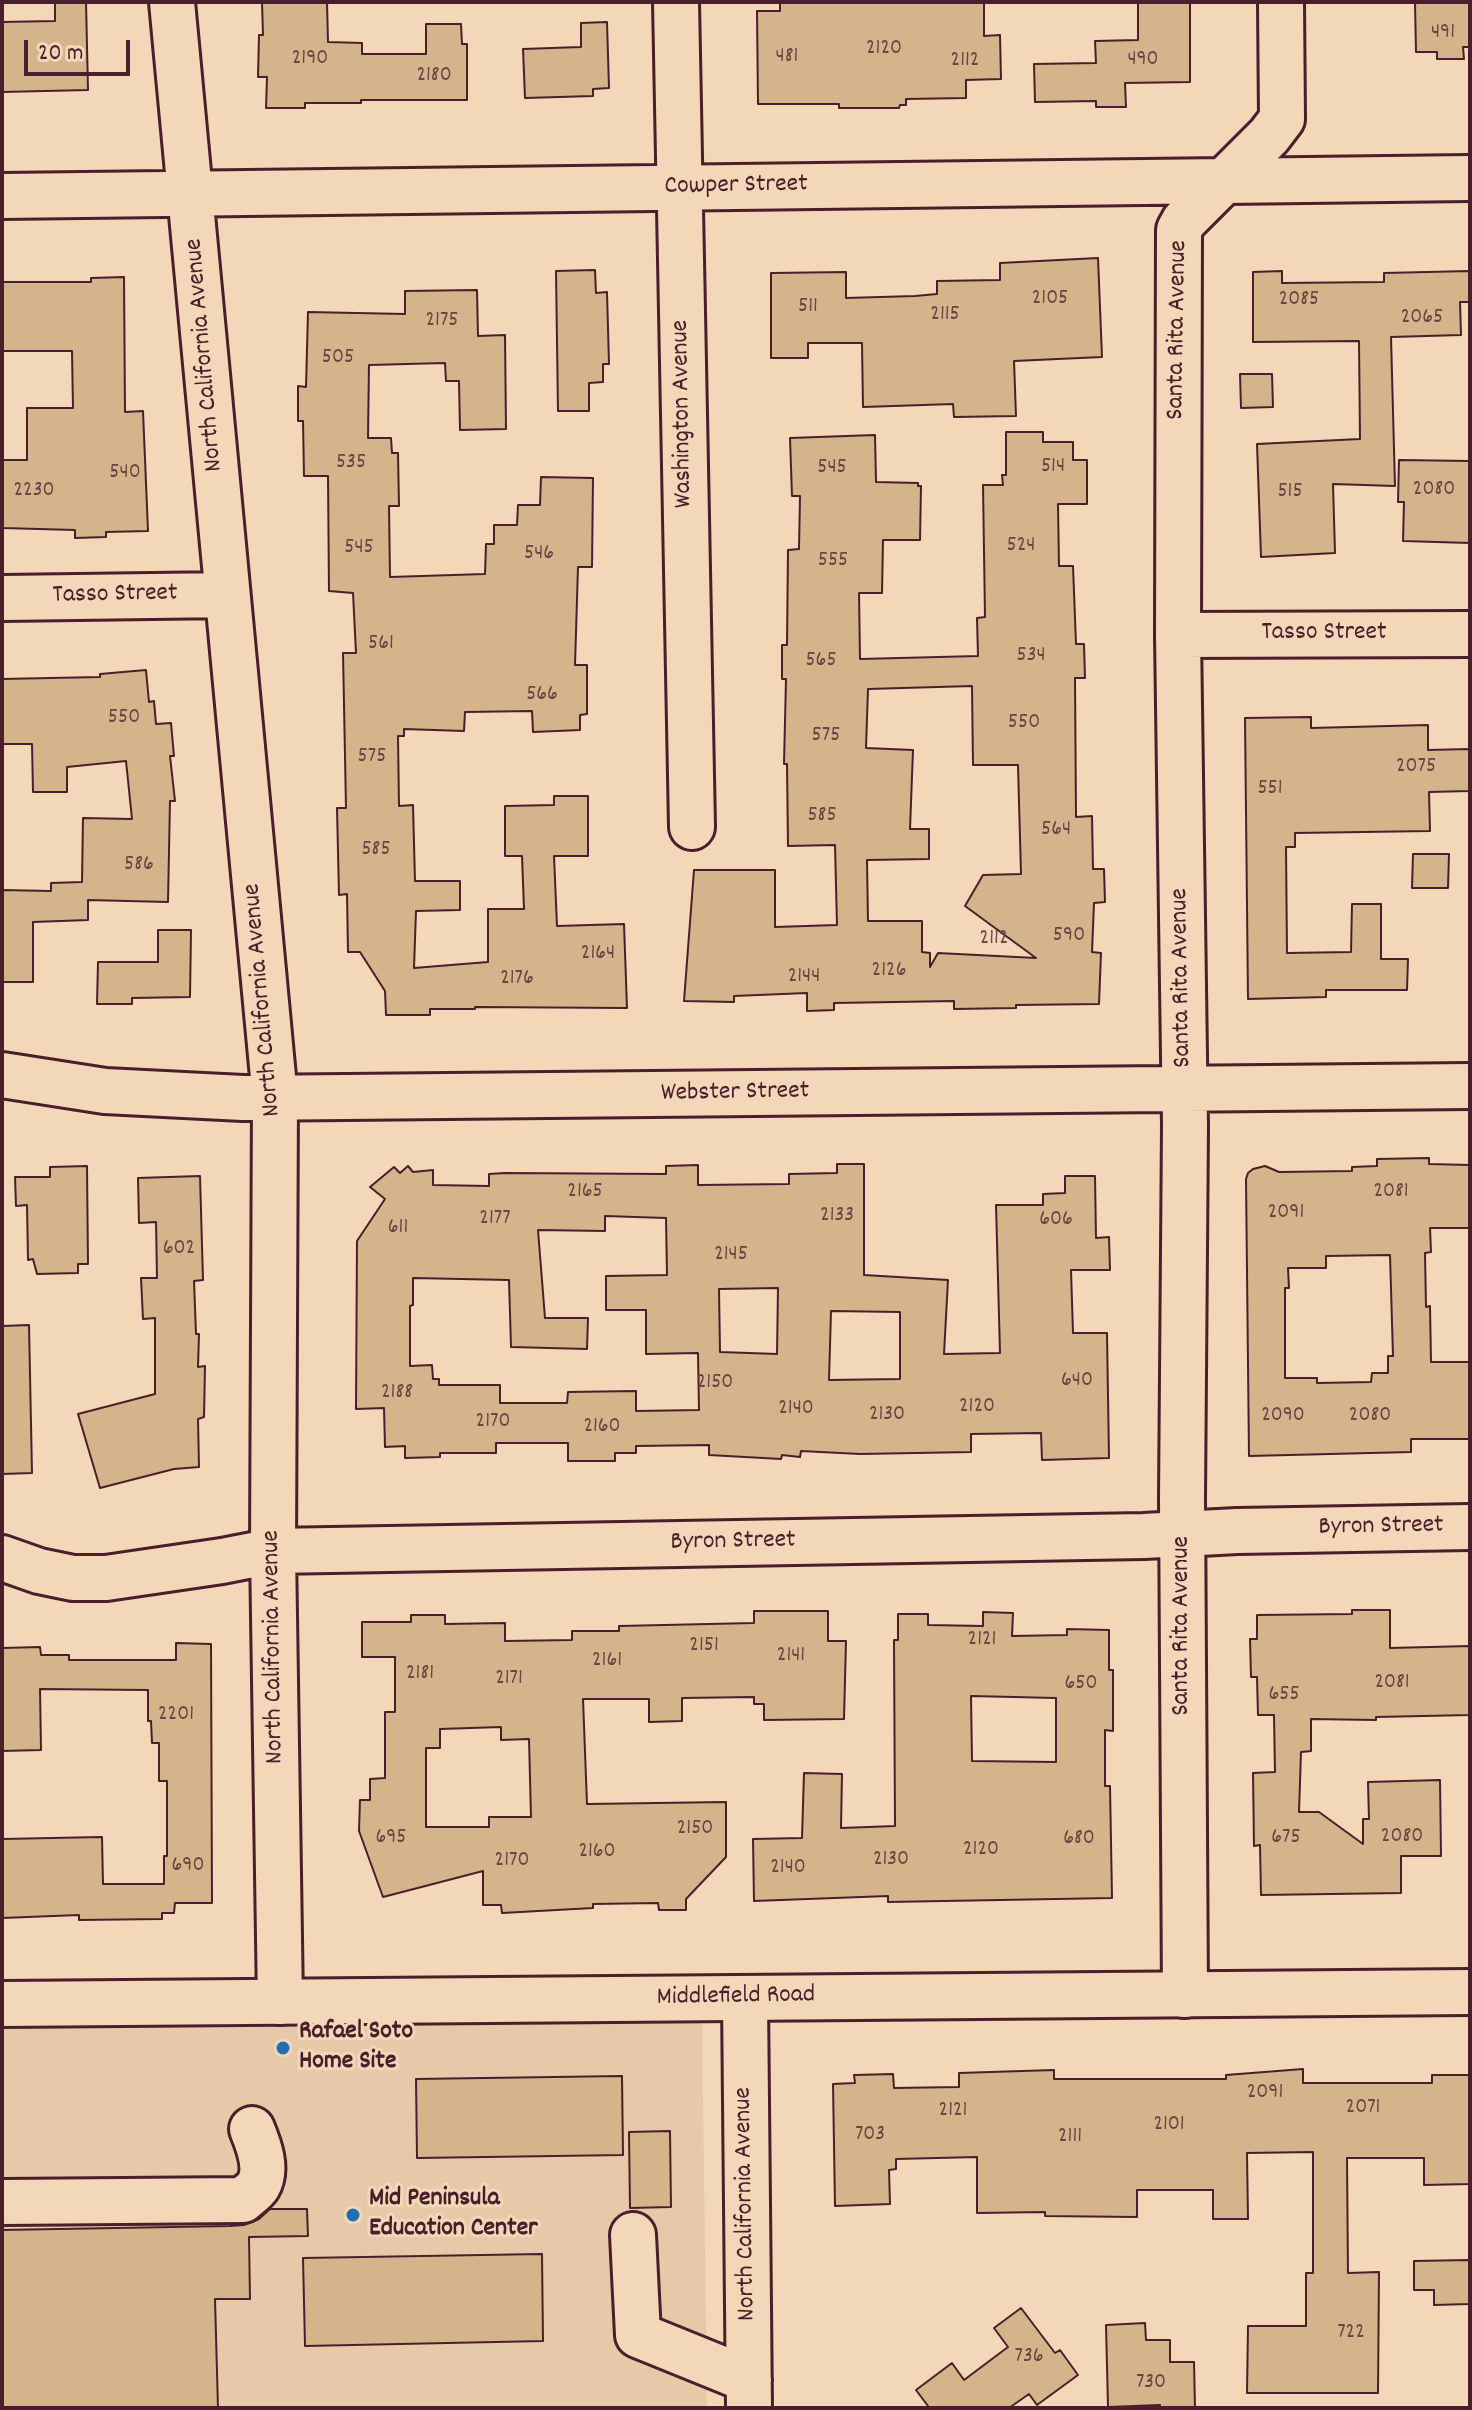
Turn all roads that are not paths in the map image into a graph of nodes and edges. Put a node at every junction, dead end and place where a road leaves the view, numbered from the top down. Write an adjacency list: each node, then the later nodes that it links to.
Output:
1 (172, 2): 7 (street, North California Avenue)
2 (676, 2): 6 (street, Washington Avenue)
3 (1281, 2): 5 (street, Santa Rita Avenue)
4 (1470, 178): 5 (street, Cowper Street)
5 (1223, 181): 6 (street, Cowper Street); 12 (street, Santa Rita Avenue)
6 (680, 188): 7 (street, Cowper Street); 13 (street, Washington Avenue)
7 (192, 194): 8 (street, Cowper Street); 9 (street, North California Avenue)
8 (2, 196)
9 (227, 595): 10 (street, Tasso Street); 17 (street, North California Avenue)
10 (2, 598)
11 (1470, 634): 12 (street, Tasso Street)
12 (1178, 635): 16 (street, Santa Rita Avenue)
13 (692, 827)
14 (2, 1075): 17 (street, Webster Street)
15 (1470, 1086): 16 (street, Webster Street)
16 (1184, 1089): 17 (street, Webster Street); 19 (street, Santa Rita Avenue)
17 (275, 1098): 20 (street, North California Avenue)
18 (1470, 1527): 19 (street, Byron Street)
19 (1183, 1535): 20 (street, Byron Street); 23 (street, Santa Rita Avenue)
20 (273, 1551): 21 (street, Byron Street); 25 (street, North California Avenue)
21 (2, 1558)
22 (1470, 1992): 23 (street, Middlefield Road)
23 (1185, 1995): 24 (street, Middlefield Road)
24 (745, 1999): 25 (street, Middlefield Road); 30 (street, North California Avenue)
25 (280, 2002): 26 (street, Middlefield Road)
26 (2, 2004)
27 (252, 2129): 28 (street)
28 (2, 2202)
29 (633, 2235): 30 (street)
30 (749, 2394)

